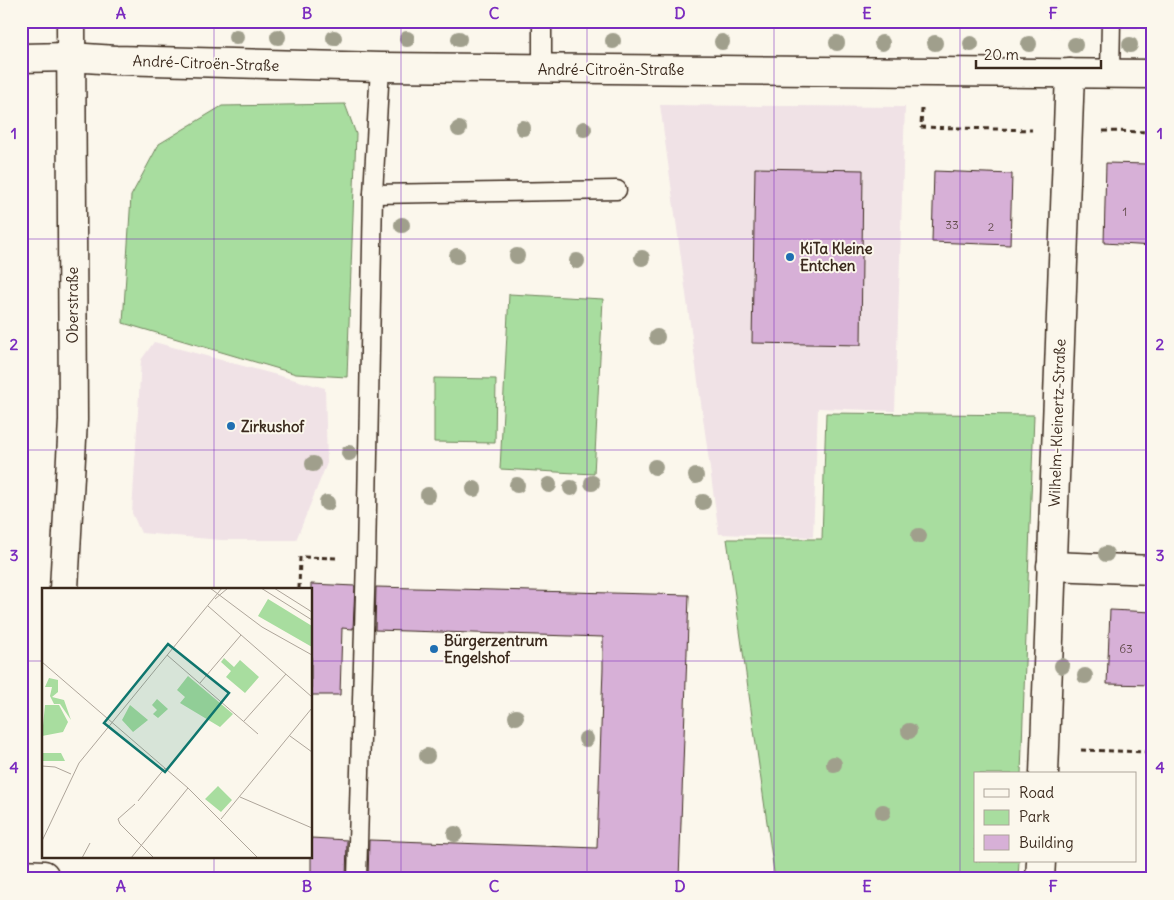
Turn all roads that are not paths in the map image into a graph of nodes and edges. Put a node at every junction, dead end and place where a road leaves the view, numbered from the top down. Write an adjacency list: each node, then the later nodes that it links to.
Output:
1 (71, 21): 4 (street, Oberstraße)
2 (542, 21): 7 (lane)
3 (1111, 21): 9 (lane)
4 (70, 57): 5 (street, André-Citroën-Straße); 6 (street, André-Citroën-Straße); 15 (street, Oberstraße)
5 (21, 58)
6 (380, 67): 7 (street, André-Citroën-Straße); 12 (lane)
7 (542, 68): 8 (street, André-Citroën-Straße)
8 (1070, 73): 9 (street, André-Citroën-Straße); 13 (street, Wilhelm-Kleinertz-Straße)
9 (1110, 74): 10 (street, André-Citroën-Straße)
10 (1153, 74)
11 (617, 190): 12 (lane)
12 (373, 194): 18 (lane)
13 (1051, 566): 14 (street); 16 (street, Wilhelm-Kleinertz-Straße)
14 (1153, 570)
15 (64, 588)
16 (1044, 761)
17 (1041, 862): 19 (street)
18 (357, 879)
19 (1040, 879)

